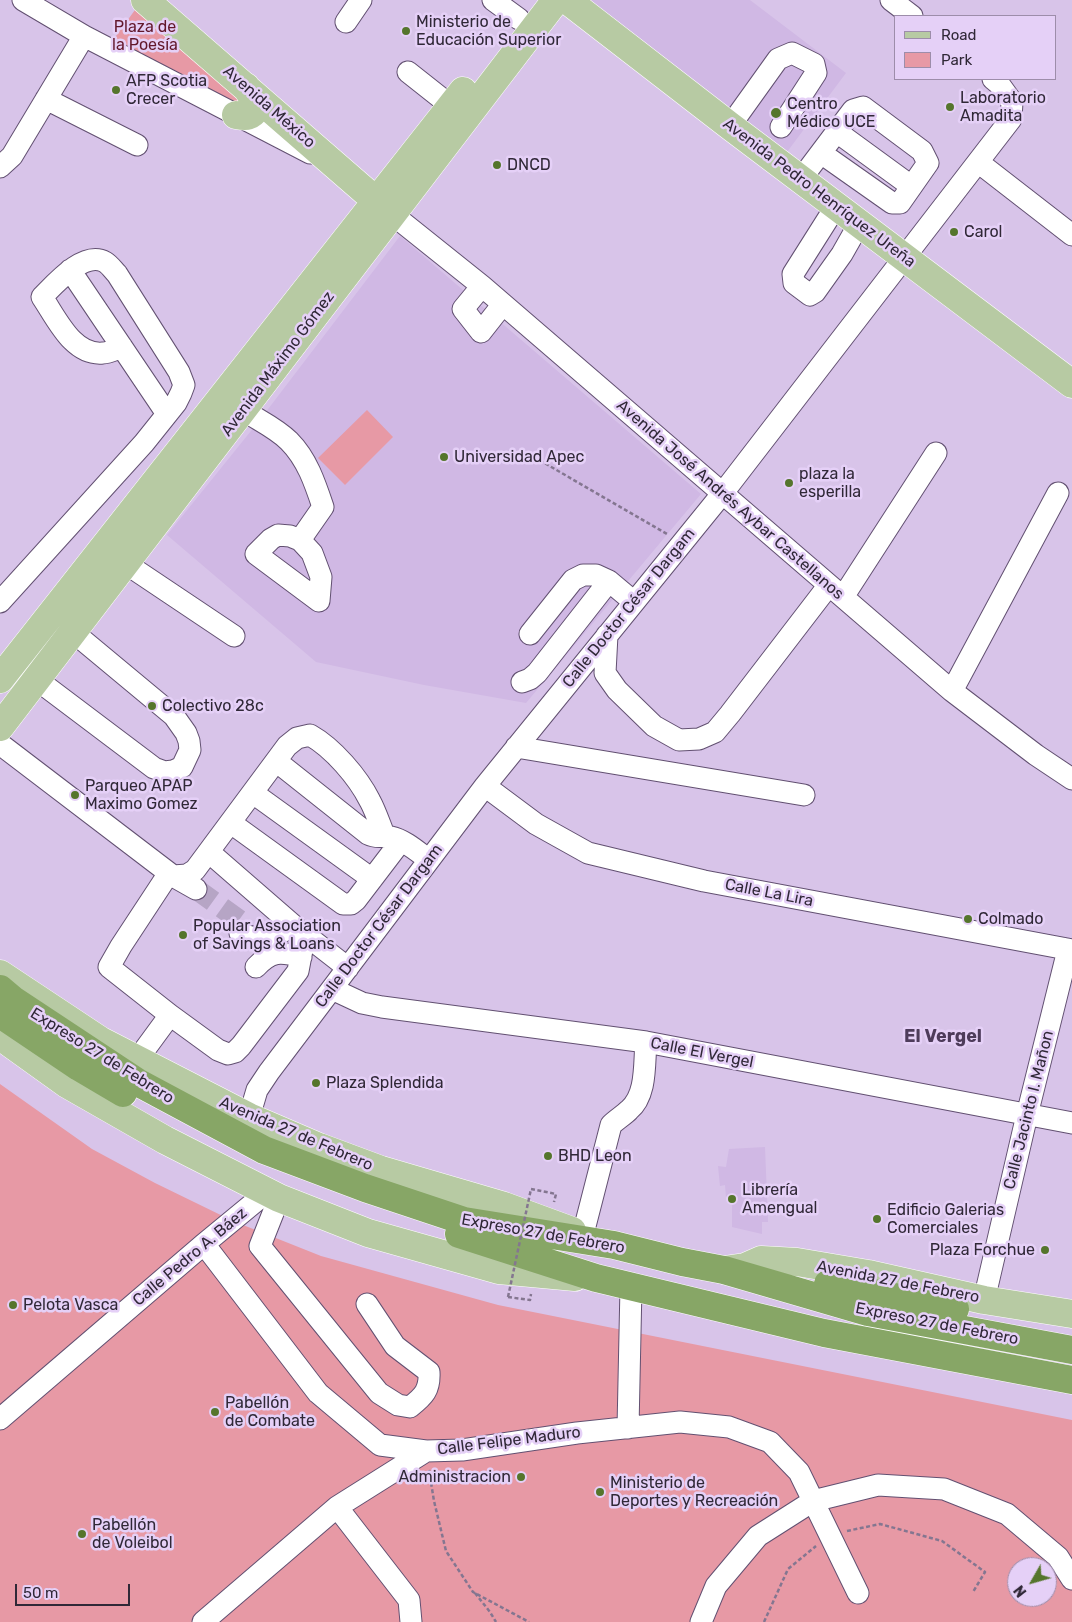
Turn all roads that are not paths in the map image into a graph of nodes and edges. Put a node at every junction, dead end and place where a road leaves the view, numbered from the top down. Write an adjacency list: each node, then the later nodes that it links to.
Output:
1 (23, 0): 11 (street)
2 (145, 0): 14 (main road, Avenida México)
3 (362, 0): 10 (street)
4 (493, 0): 8 (street)
5 (556, 0): 29 (main road, Avenida Máximo Gómez)
6 (567, 0): 18 (main road, Avenida Pedro Henríquez Ureña)
7 (891, 0): 9 (street)
8 (526, 10): 16 (main road, Avenida Máximo Gómez)
9 (911, 15)
10 (346, 22)
11 (84, 36): 15 (street); 17 (street)
12 (408, 72): 16 (street)
13 (994, 80): 23 (street, Calle Doctor César Dargam)
14 (246, 87): 17 (main road); 25 (main road, Avenida México)
15 (46, 99): 21 (street); 24 (street)
16 (451, 106): 29 (main road, Avenida Máximo Gómez)
17 (236, 115): 25 (street)
18 (730, 126): 19 (street); 26 (main road, Avenida Pedro Henríquez Ureña)
19 (781, 127)
20 (837, 132): 22 (street); 27 (street); 27 (street)
21 (137, 144)
22 (821, 153): 26 (street); 27 (street)
23 (978, 162): 31 (street); 34 (street, Calle Doctor César Dargam)
24 (0, 168)
25 (339, 168): 29 (main road, Avenida México)
26 (801, 179): 28 (main road, Avenida Pedro Henríquez Ureña)
27 (911, 186)
28 (836, 206): 30 (main road, Avenida Pedro Henríquez Ureña); 32 (street)
29 (384, 208): 36 (street, Avenida José Andrés Aybar Castellanos); 40 (main road, Avenida Máximo Gómez); 44 (main road, Avenida Máximo Gómez)
30 (859, 224): 33 (street); 34 (main road, Avenida Pedro Henríquez Ureña)
31 (1072, 235)
32 (817, 237): 33 (street); 33 (street)
33 (842, 254)
34 (904, 257): 39 (main road, Avenida Pedro Henríquez Ureña); 46 (street, Calle Doctor César Dargam)
35 (70, 270): 38 (street); 38 (street); 41 (street)
36 (482, 286): 37 (street, Avenida José Andrés Aybar Castellanos); 37 (street)
37 (503, 304): 46 (street, Avenida José Andrés Aybar Castellanos)
38 (122, 347): 41 (street)
39 (1072, 384)
40 (242, 410): 47 (street); 48 (main road, Avenida Máximo Gómez)
41 (168, 414): 42 (street)
42 (144, 443): 44 (street); 51 (street)
43 (936, 454): 50 (street)
44 (166, 468): 57 (main road, Avenida Máximo Gómez)
45 (1058, 493): 60 (street)
46 (722, 494): 50 (street, Avenida José Andrés Aybar Castellanos); 52 (street, Calle Doctor César Dargam)
47 (300, 540)
48 (125, 563): 53 (main road, Avenida Máximo Gómez); 56 (street)
49 (609, 581): 52 (street); 54 (street); 59 (street)
50 (836, 592): 55 (street); 60 (street, Avenida José Andrés Aybar Castellanos)
51 (0, 602)
52 (634, 602): 55 (street, Calle Doctor César Dargam)
53 (73, 632): 58 (main road, Avenida Máximo Gómez); 58 (street)
54 (530, 634)
55 (607, 635): 63 (street, Calle Doctor César Dargam)
56 (234, 636)
57 (0, 679)
58 (36, 679): 61 (main road, Avenida Máximo Gómez)
59 (522, 682)
60 (952, 691): 65 (street, Avenida José Andrés Aybar Castellanos)
61 (0, 727)
62 (0, 744): 73 (street)
63 (516, 747): 66 (street, Calle Doctor César Dargam); 68 (street)
64 (276, 762): 67 (street); 70 (street); 70 (street)
65 (1072, 779)
66 (484, 786): 72 (street, Calle Doctor César Dargam); 78 (street, Calle La Lira)
67 (253, 793): 69 (street); 74 (street)
68 (804, 795)
69 (231, 823): 71 (street); 74 (street)
70 (393, 839): 72 (street); 74 (street)
71 (210, 853): 73 (street); 76 (street)
72 (429, 860): 81 (street, Calle Doctor César Dargam)
73 (171, 874): 75 (street); 86 (street)
74 (372, 879)
75 (196, 889)
76 (295, 926): 77 (street); 79 (street); 81 (street)
77 (243, 929)
78 (1070, 950): 90 (street, Calle Jacinto I. Mañon)
79 (301, 956): 80 (street); 86 (street)
80 (256, 967)
81 (348, 968): 84 (street, Calle Doctor César Dargam)
82 (0, 974): 89 (main road, Avenida 27 de Febrero)
83 (0, 989): 96 (highway, Expreso 27 de Febrero)
84 (332, 989): 88 (street, Calle El Vergel); 91 (street, Calle Doctor César Dargam)
85 (0, 1014): 98 (highway, Expreso 27 de Febrero)
86 (170, 1015): 89 (street)
87 (0, 1036): 93 (main road)
88 (646, 1042): 90 (street, Calle El Vergel); 94 (street)
89 (137, 1060): 91 (main road, Avenida 27 de Febrero)
90 (1027, 1115): 92 (street, Calle El Vergel); 100 (street, Calle Jacinto I. Mañon)
91 (249, 1117): 94 (main road, Avenida 27 de Febrero)
92 (1072, 1122)
93 (273, 1195): 95 (street, Calle Pedro A. Báez); 98 (main road); 101 (street)
94 (583, 1234): 96 (main road, Avenida 27 de Febrero)
95 (204, 1244): 106 (street, Calle Pedro A. Báez); 108 (street, Calle Felipe Maduro)
96 (614, 1245): 97 (highway, Expreso 27 de Febrero)
97 (734, 1269): 100 (main road, Avenida 27 de Febrero); 103 (highway); 104 (highway, Expreso 27 de Febrero)
98 (596, 1278): 99 (highway, Expreso 27 de Febrero)
99 (631, 1286): 105 (highway, Expreso 27 de Febrero); 107 (street)
100 (984, 1300): 102 (main road, Avenida 27 de Febrero)
101 (366, 1304)
102 (1072, 1314)
103 (1072, 1333)
104 (1072, 1350)
105 (1072, 1380)
106 (0, 1419)
107 (628, 1428): 108 (street, Calle Felipe Maduro); 109 (street, Calle Felipe Maduro)
108 (426, 1451): 110 (street)
109 (813, 1502): 111 (street); 112 (street, Calle Felipe Maduro); 115 (street)
110 (337, 1507): 113 (street); 114 (street)
111 (1072, 1579)
112 (858, 1593)
113 (203, 1622)
114 (411, 1622)
115 (701, 1622)

